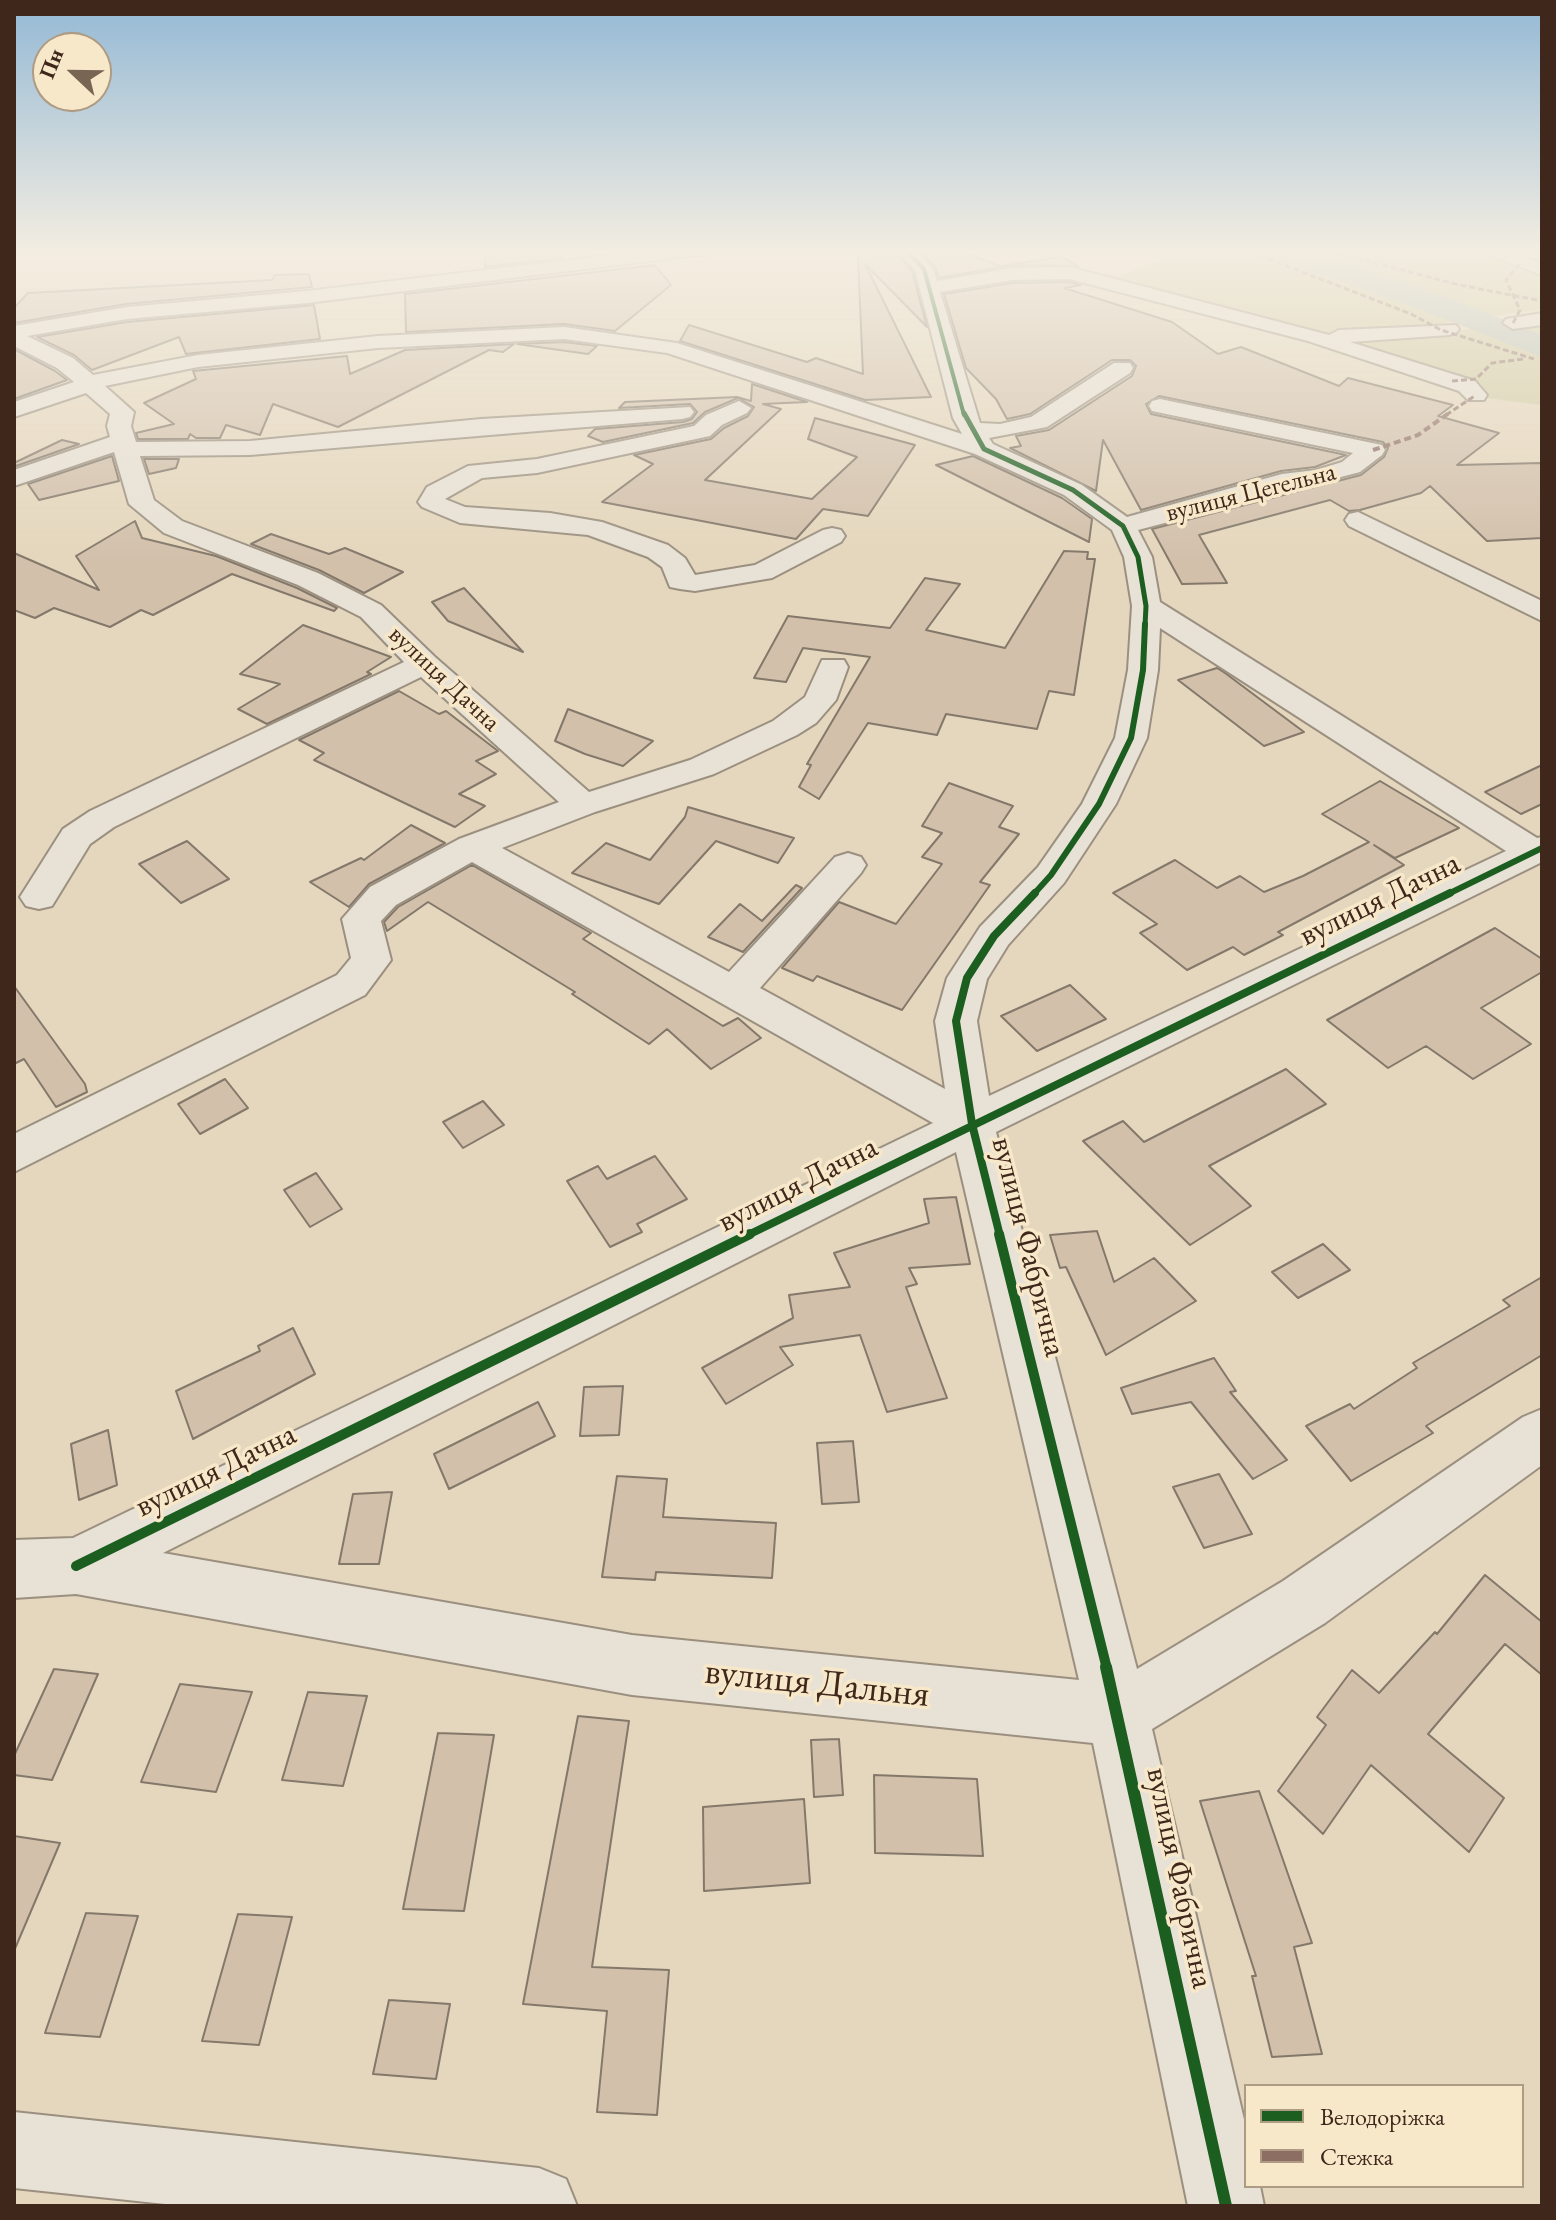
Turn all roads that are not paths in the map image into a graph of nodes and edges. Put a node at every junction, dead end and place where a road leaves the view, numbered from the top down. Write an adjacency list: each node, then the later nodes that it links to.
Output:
1 (46, 353): 7 (street)
2 (278, 353): 7 (street)
3 (688, 353): 8 (street)
4 (946, 353): 13 (street)
5 (1363, 353): 9 (street)
6 (1122, 368): 13 (street)
7 (87, 383): 12 (street); 14 (street, вулиця Дачна)
8 (810, 391): 11 (street); 13 (street)
9 (1476, 395)
10 (1160, 406): 17 (street, вулиця Цегельна)
11 (739, 408): 14 (street); 18 (street)
12 (14, 410)
13 (978, 440): 17 (street)
14 (124, 445): 15 (street); 21 (street, вулиця Дачна)
15 (14, 478)
16 (1358, 520): 20 (street)
17 (1123, 526): 19 (street, вулиця Фабрична)
18 (832, 536)
19 (1146, 606): 25 (street); 29 (street, вулиця Фабрична)
20 (1542, 612)
21 (424, 664): 23 (street, вулиця Дачна); 27 (street)
22 (833, 667): 23 (street)
23 (583, 805): 24 (street)
24 (472, 847): 28 (street); 30 (street)
25 (1537, 850): 29 (street, вулиця Дачна)
26 (848, 865): 28 (street)
27 (39, 897)
28 (734, 992): 29 (street)
29 (972, 1124): 32 (street, вулиця Дачна); 34 (street, вулиця Фабрична)
30 (14, 1154)
31 (1542, 1434): 34 (street)
32 (76, 1566): 33 (street, вулиця Дальня); 34 (street, вулиця Дальня)
33 (14, 1569)
34 (1118, 1715): 37 (street, вулиця Фабрична)
35 (14, 2150): 36 (street)
36 (539, 2206)
37 (1226, 2206)

